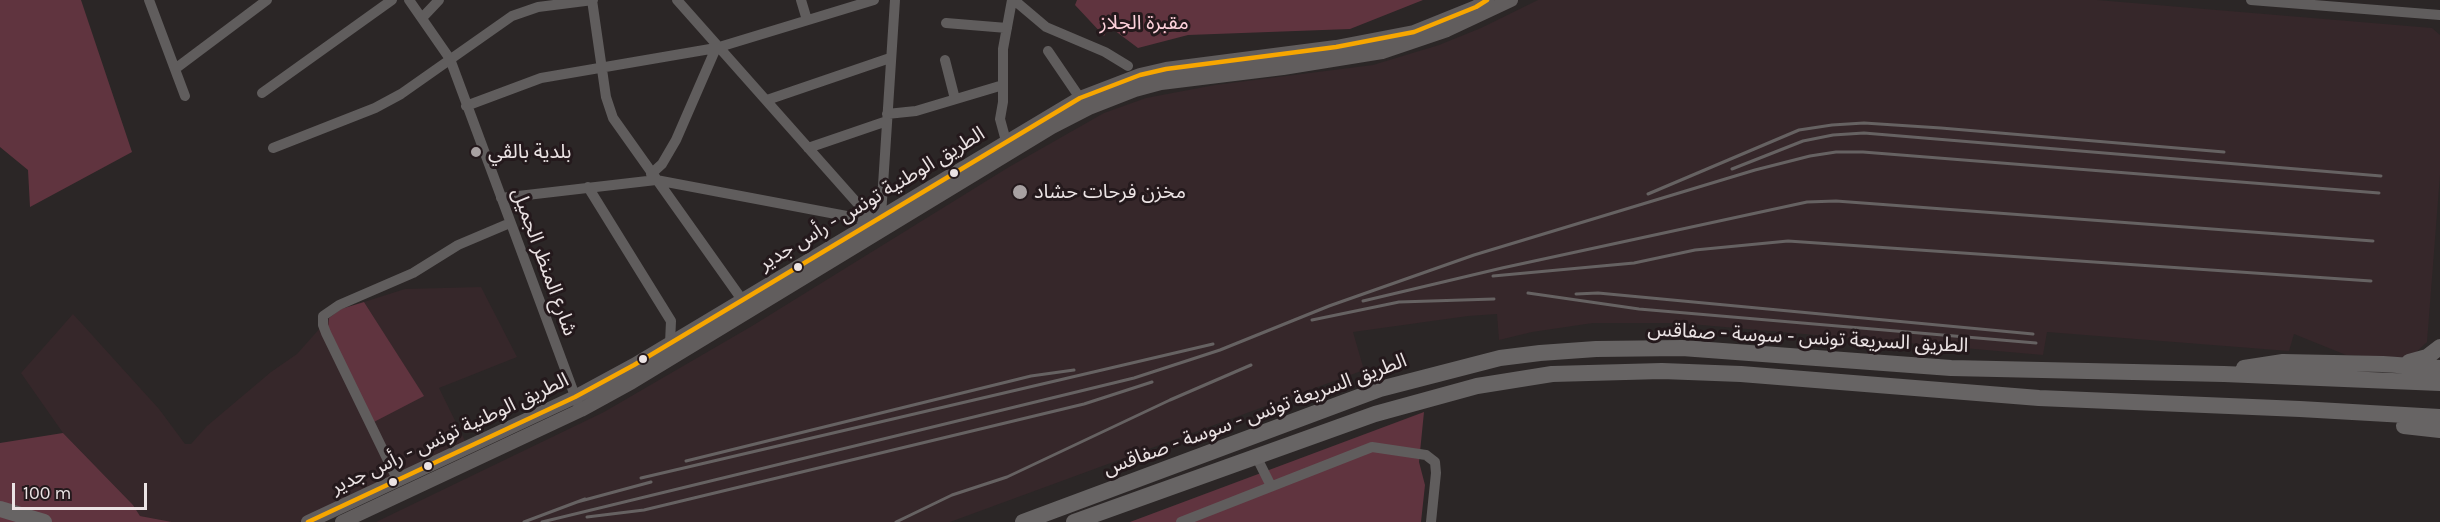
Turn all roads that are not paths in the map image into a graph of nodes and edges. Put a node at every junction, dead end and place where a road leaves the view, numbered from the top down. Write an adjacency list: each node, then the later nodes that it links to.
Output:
1 (149, 0): 27 (street)
2 (267, 0): 27 (street)
3 (392, 0): 29 (street)
4 (409, 0): 16 (street, شارع المنظر الجميل)
5 (439, 0): 16 (street)
6 (593, 0): 23 (street); 26 (street)
7 (677, 0): 20 (street)
8 (801, 0): 17 (street)
9 (874, 0): 17 (street)
10 (895, 0): 22 (street)
11 (1013, 0): 19 (street); 25 (street)
12 (1486, 0): 31 (main road, الطريق الوطنية تونس - رأس جدير)
13 (1511, 0): 43 (main road, الطريق الوطنية تونس - رأس جدير)
14 (2252, 0): 15 (street)
15 (2440, 15)
16 (422, 18): 23 (street, شارع المنظر الجميل)
17 (807, 20): 20 (street)
18 (946, 23): 19 (street)
19 (1007, 28): 28 (street)
20 (718, 47): 26 (street); 33 (street); 39 (street)
21 (1048, 51): 31 (street)
22 (890, 58): 33 (street); 35 (street)
23 (450, 59): 34 (street, شارع المنظر الجميل); 37 (street)
24 (945, 60): 32 (street)
25 (1128, 66)
26 (604, 67): 34 (street); 39 (street)
27 (175, 69): 30 (street)
28 (1003, 85): 32 (street); 36 (street)
29 (262, 93)
30 (185, 96)
31 (1080, 98): 36 (main road, الطريق الوطنية تونس - رأس جدير)
32 (955, 99): 35 (street)
33 (767, 100): 38 (street)
34 (466, 106): 41 (street, شارع المنظر الجميل)
35 (887, 117): 38 (street); 43 (street)
36 (1006, 141): 43 (main road, الطريق الوطنية تونس - رأس جدير)
37 (273, 148)
38 (808, 148): 43 (street)
39 (654, 177): 40 (street); 43 (street); 44 (street)
40 (588, 187): 41 (street); 45 (street)
41 (501, 198): 42 (street, شارع المنظر الجميل)
42 (510, 223): 51 (street, شارع المنظر الجميل); 56 (street)
43 (879, 223): 44 (main road, الطريق الوطنية تونس - رأس جدير); 51 (main road, الطريق الوطنية تونس - رأس جدير)
44 (743, 301): 45 (main road, الطريق الوطنية تونس - رأس جدير)
45 (670, 343): 51 (main road, الطريق الوطنية تونس - رأس جدير)
46 (2440, 347): 47 (highway)
47 (2383, 364): 48 (highway); 49 (highway)
48 (2440, 368)
49 (2224, 374): 50 (highway, الطريق السريعة تونس - سوسة - صفاقس); 62 (highway, الطريق السريعة تونس - سوسة - صفاقس)
50 (2440, 383)
51 (578, 403): 56 (main road, الطريق الوطنية تونس - رأس جدير); 61 (main road, الطريق الوطنية تونس - رأس جدير)
52 (2300, 409): 53 (highway, الطريق السريعة تونس - سوسة - صفاقس); 54 (highway); 55 (highway, الطريق السريعة تونس - سوسة - صفاقس)
53 (2440, 417)
54 (2440, 430)
55 (1257, 458): 57 (street); 63 (highway, الطريق السريعة تونس - سوسة - صفاقس)
56 (398, 481): 60 (main road, الطريق الوطنية تونس - رأس جدير)
57 (1271, 486): 64 (street); 65 (street)
58 (0, 509): 59 (highway)
59 (44, 522)
60 (308, 522)
61 (342, 522)
62 (1023, 522)
63 (1074, 522)
64 (1181, 522)
65 (1431, 522)

